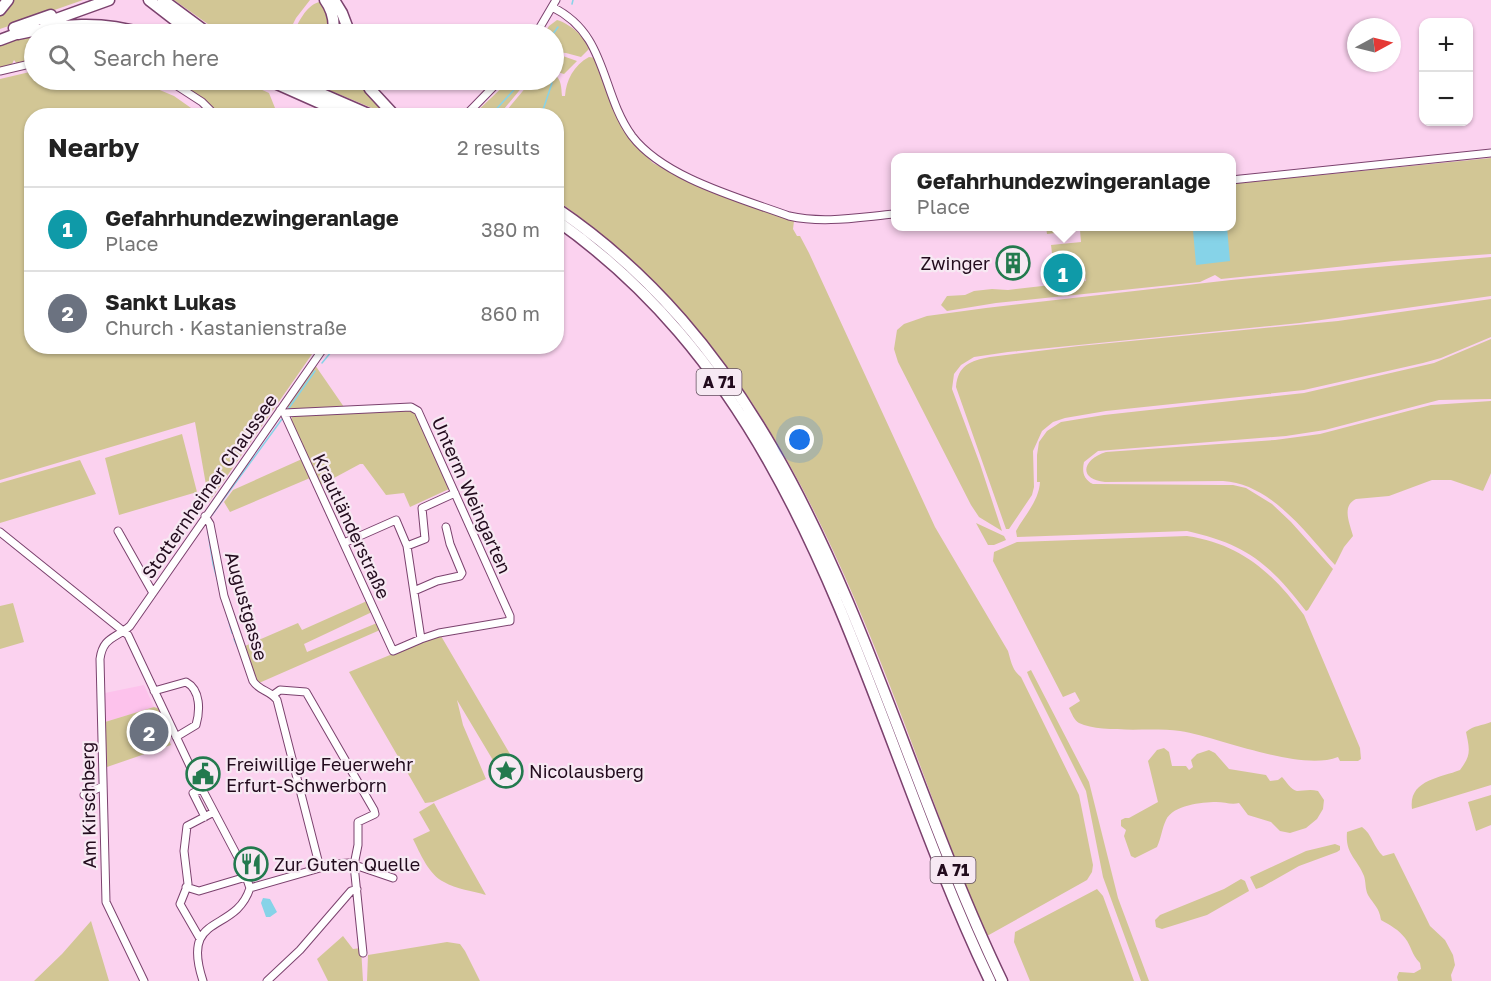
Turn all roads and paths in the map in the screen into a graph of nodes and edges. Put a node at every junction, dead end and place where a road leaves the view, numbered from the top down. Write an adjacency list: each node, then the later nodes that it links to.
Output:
1 (8, 0): 10 (highway)
2 (93, 0): 12 (highway)
3 (109, 0): 13 (highway)
4 (149, 0): 14 (highway)
5 (163, 0): 15 (highway)
6 (326, 0): 16 (highway)
7 (334, 0): 17 (highway)
8 (556, 0): 9 (street)
9 (552, 7): 18 (street); 39 (street)
10 (0, 10)
11 (24, 24): 20 (highway)
12 (25, 24)
13 (45, 24)
14 (180, 24)
15 (195, 24)
16 (333, 24)
17 (346, 24)
18 (542, 24)
19 (24, 32): 22 (highway)
20 (0, 33)
21 (24, 33): 22 (highway)
22 (18, 34): 23 (highway)
23 (0, 40)
24 (24, 65): 25 (street)
25 (0, 71)
26 (183, 90): 31 (street)
27 (290, 90): 32 (highway)
28 (313, 90): 33 (highway)
29 (371, 90): 34 (highway)
30 (490, 90): 35 (street)
31 (208, 108)
32 (331, 108)
33 (354, 108)
34 (388, 108)
35 (473, 108)
36 (1491, 153): 37 (street)
37 (1236, 179)
38 (564, 214): 75 (highway, A 71)
39 (891, 214)
40 (564, 226): 74 (highway, A 71)
41 (319, 354): 42 (street, Stotternheimer Chaussee)
42 (282, 411): 43 (street, Unterm Weingarten); 44 (street, Stotternheimer Chaussee); 48 (street, Krautländerstraße)
43 (455, 493): 49 (street); 53 (street, Unterm Weingarten)
44 (206, 516): 51 (street, Stotternheimer Chaussee); 55 (street, Augustgasse)
45 (446, 527): 50 (street)
46 (118, 531): 51 (street, Stotternheimer Chaussee)
47 (0, 532): 52 (street)
48 (344, 543): 49 (street); 53 (street, Krautländerstraße)
49 (407, 546): 50 (street)
50 (414, 591): 53 (street)
51 (153, 593): 52 (street, Stotternheimer Chaussee)
52 (123, 631): 54 (street); 57 (street, Am Kirschberg)
53 (421, 639)
54 (154, 691): 56 (street); 56 (street)
55 (273, 695): 62 (street); 63 (street, Augustgasse)
56 (176, 737): 58 (street)
57 (103, 786): 59 (street); 71 (street, Am Kirschberg)
58 (202, 789): 60 (street); 61 (street)
59 (84, 795)
60 (214, 812): 61 (street); 64 (street)
61 (205, 817): 66 (street)
62 (354, 864): 63 (street); 65 (street); 68 (street)
63 (320, 868): 67 (street)
64 (246, 877): 66 (street); 67 (street)
65 (393, 878)
66 (186, 887): 69 (street)
67 (250, 888): 69 (street)
68 (357, 889): 70 (street); 73 (street)
69 (199, 938): 72 (street)
70 (363, 953)
71 (144, 981)
72 (203, 981)
73 (267, 981)
74 (990, 981)
75 (1002, 981)

